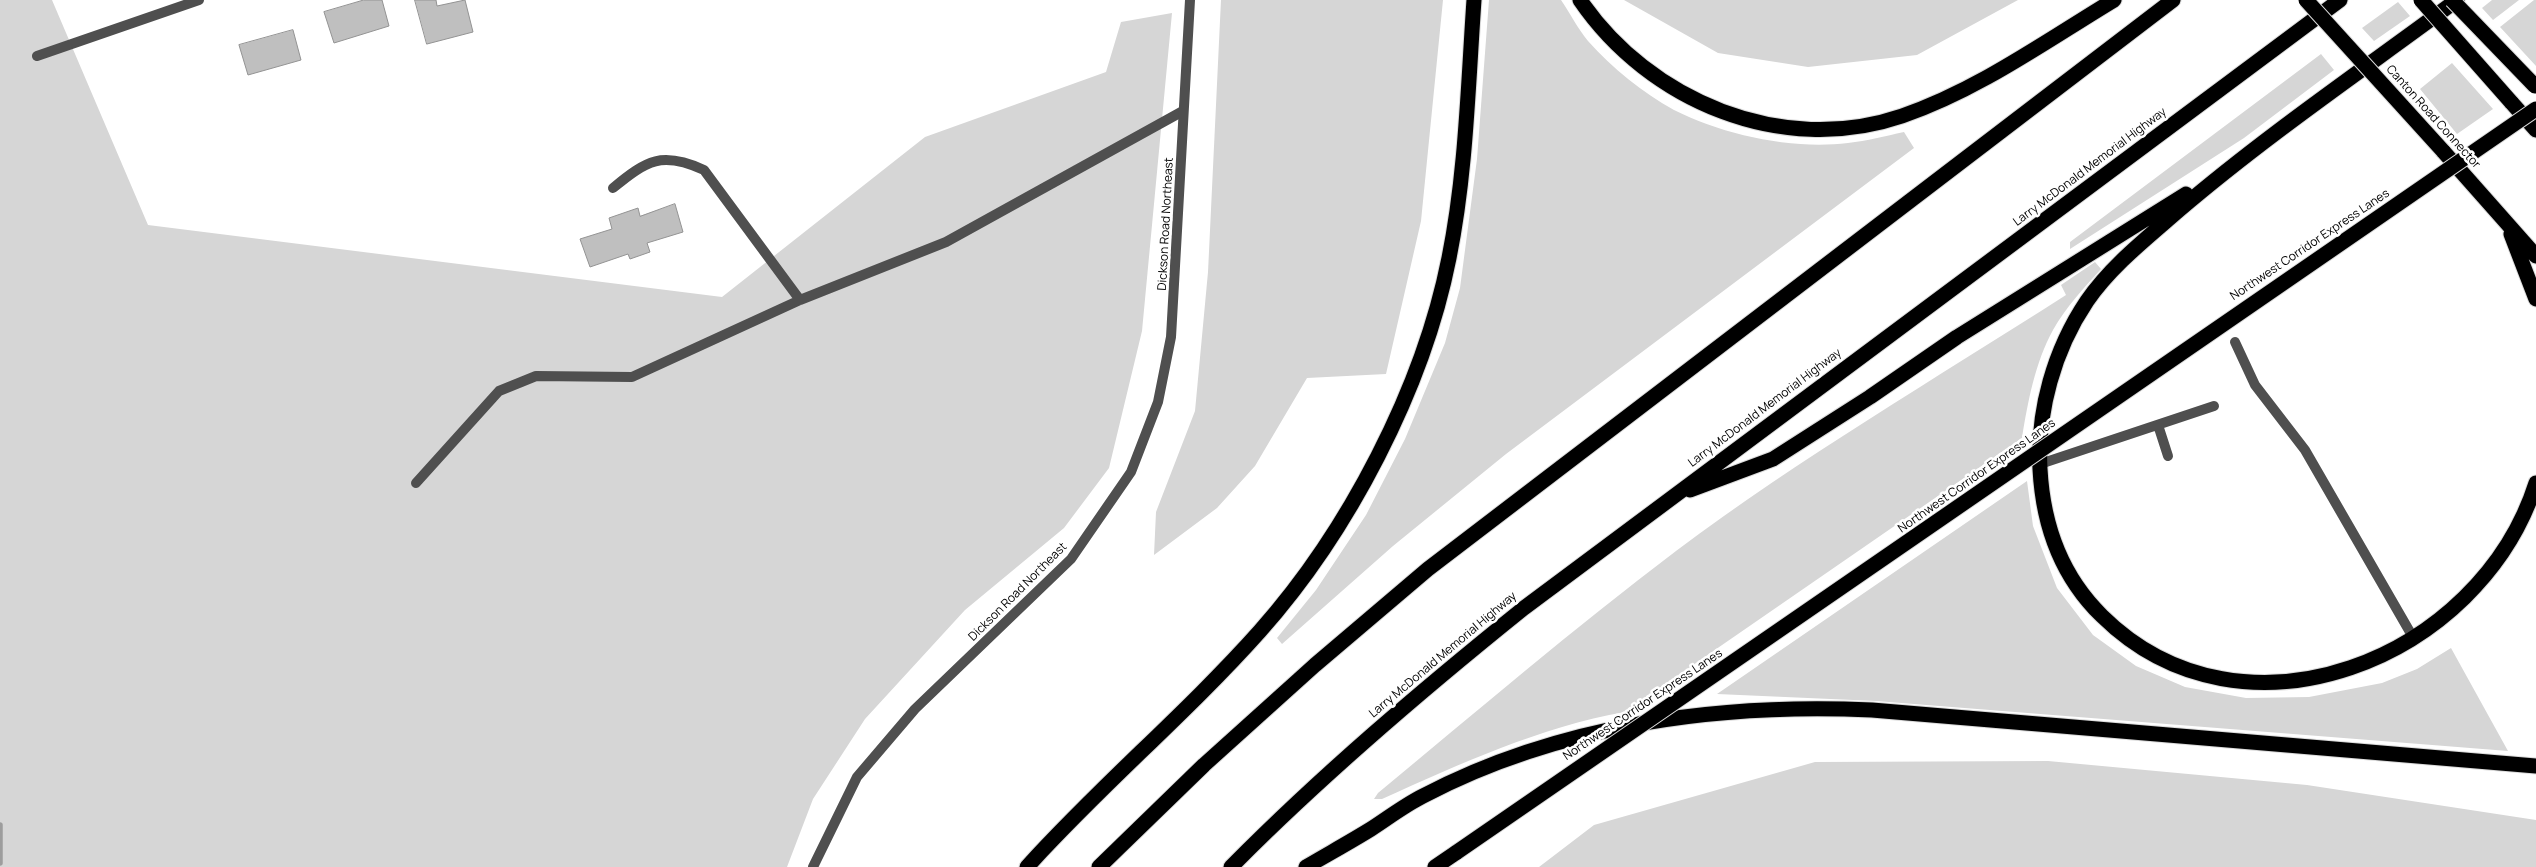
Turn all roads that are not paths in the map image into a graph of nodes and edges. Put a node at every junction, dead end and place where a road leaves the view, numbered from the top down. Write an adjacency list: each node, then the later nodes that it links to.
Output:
1 (199, 0): 12 (street)
2 (1190, 0): 15 (street, Dickson Road Northeast)
3 (1474, 0): 34 (highway)
4 (1580, 0): 5 (highway)
5 (2114, 0)
6 (2173, 0): 35 (highway)
7 (2306, 0): 19 (highway, Canton Road Connector, bridge)
8 (2340, 0): 30 (highway, Larry McDonald Memorial Highway)
9 (2421, 0): 16 (highway, bridge)
10 (2452, 0): 13 (highway, bridge)
11 (2457, 0): 17 (highway)
12 (37, 56)
13 (2535, 87)
14 (2536, 109): 38 (highway, Northwest Corridor Express Lanes, bridge)
15 (1183, 111): 22 (street); 33 (street, Dickson Road Northeast)
16 (2536, 130)
17 (2240, 160): 27 (highway); 30 (highway)
18 (613, 188): 22 (street)
19 (2507, 223): 20 (highway, Canton Road Connector); 21 (highway)
20 (2536, 256)
21 (2536, 299)
22 (800, 300): 28 (street)
23 (2235, 342): 31 (street)
24 (2214, 406): 25 (street)
25 (2158, 425): 26 (street); 27 (street)
26 (2168, 456)
27 (2040, 464): 31 (highway)
28 (416, 483)
29 (2536, 484): 31 (highway)
30 (1672, 496): 36 (highway, Larry McDonald Memorial Highway)
31 (2414, 638)
32 (2536, 766): 37 (highway)
33 (813, 867)
34 (1027, 867)
35 (1099, 867)
36 (1231, 867)
37 (1306, 867)
38 (1435, 867)

